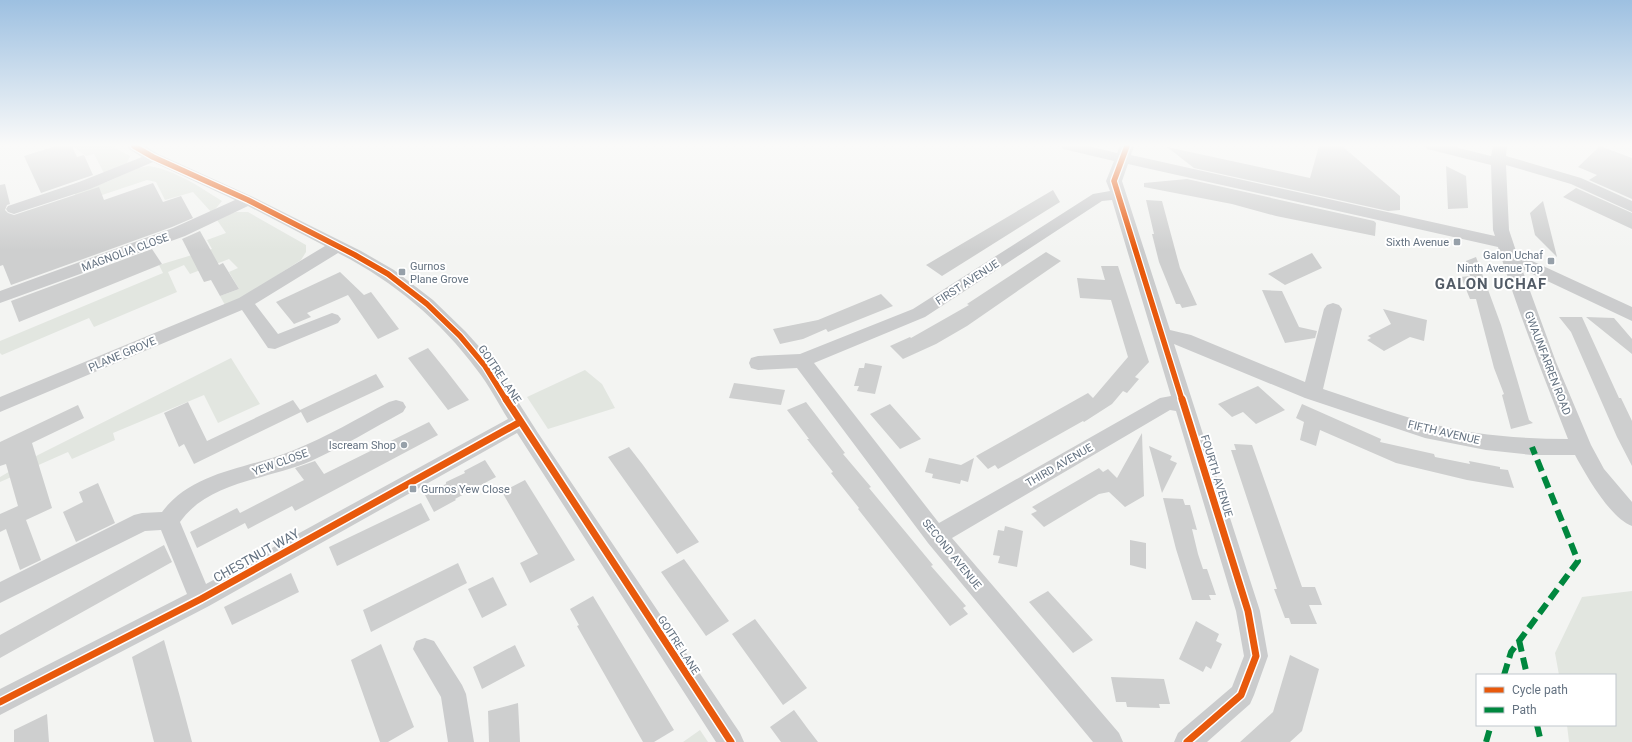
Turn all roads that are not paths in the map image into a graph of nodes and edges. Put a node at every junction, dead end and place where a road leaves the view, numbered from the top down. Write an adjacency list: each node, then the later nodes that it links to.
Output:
1 (101, 181): 10 (street)
2 (205, 181): 8 (street, GOITRE LANE)
3 (1114, 181): 7 (street)
4 (1237, 181): 12 (street)
5 (1500, 181): 12 (street, GWAUNFARREN ROAD)
6 (1575, 181): 9 (street)
7 (1118, 195): 18 (street, FOURTH AVENUE); 19 (street, FIRST AVENUE)
8 (248, 200): 11 (street, GOITRE LANE); 13 (street, MAGNOLIA CLOSE)
9 (1632, 207)
10 (14, 209)
11 (337, 246): 14 (street, PLANE GROVE); 25 (street, GOITRE LANE)
12 (1508, 250): 16 (street); 26 (street, GWAUNFARREN ROAD)
13 (0, 297)
14 (245, 302): 17 (street); 23 (street, PLANE GROVE)
15 (1333, 308): 21 (street)
16 (1632, 315)
17 (332, 319)
18 (1162, 335): 21 (street, FIFTH AVENUE); 22 (street, FOURTH AVENUE)
19 (802, 361): 20 (street, FIRST AVENUE); 29 (street, SECOND AVENUE)
20 (758, 363)
21 (1312, 393): 26 (street, FIFTH AVENUE)
22 (1184, 404): 29 (street, THIRD AVENUE); 37 (street, FOURTH AVENUE)
23 (0, 405)
24 (396, 407): 28 (street, YEW CLOSE)
25 (520, 422): 31 (street, CHESTNUT WAY); 35 (street, GOITRE LANE)
26 (1581, 447): 27 (street, GWAUNFARREN ROAD)
27 (1632, 517)
28 (168, 521): 30 (street); 31 (street)
29 (936, 536): 36 (street, SECOND AVENUE)
30 (0, 593)
31 (200, 599): 33 (street, CHESTNUT WAY)
32 (425, 649): 34 (street)
33 (0, 702)
34 (461, 742)
35 (731, 742)
36 (1110, 742)
37 (1186, 742)

